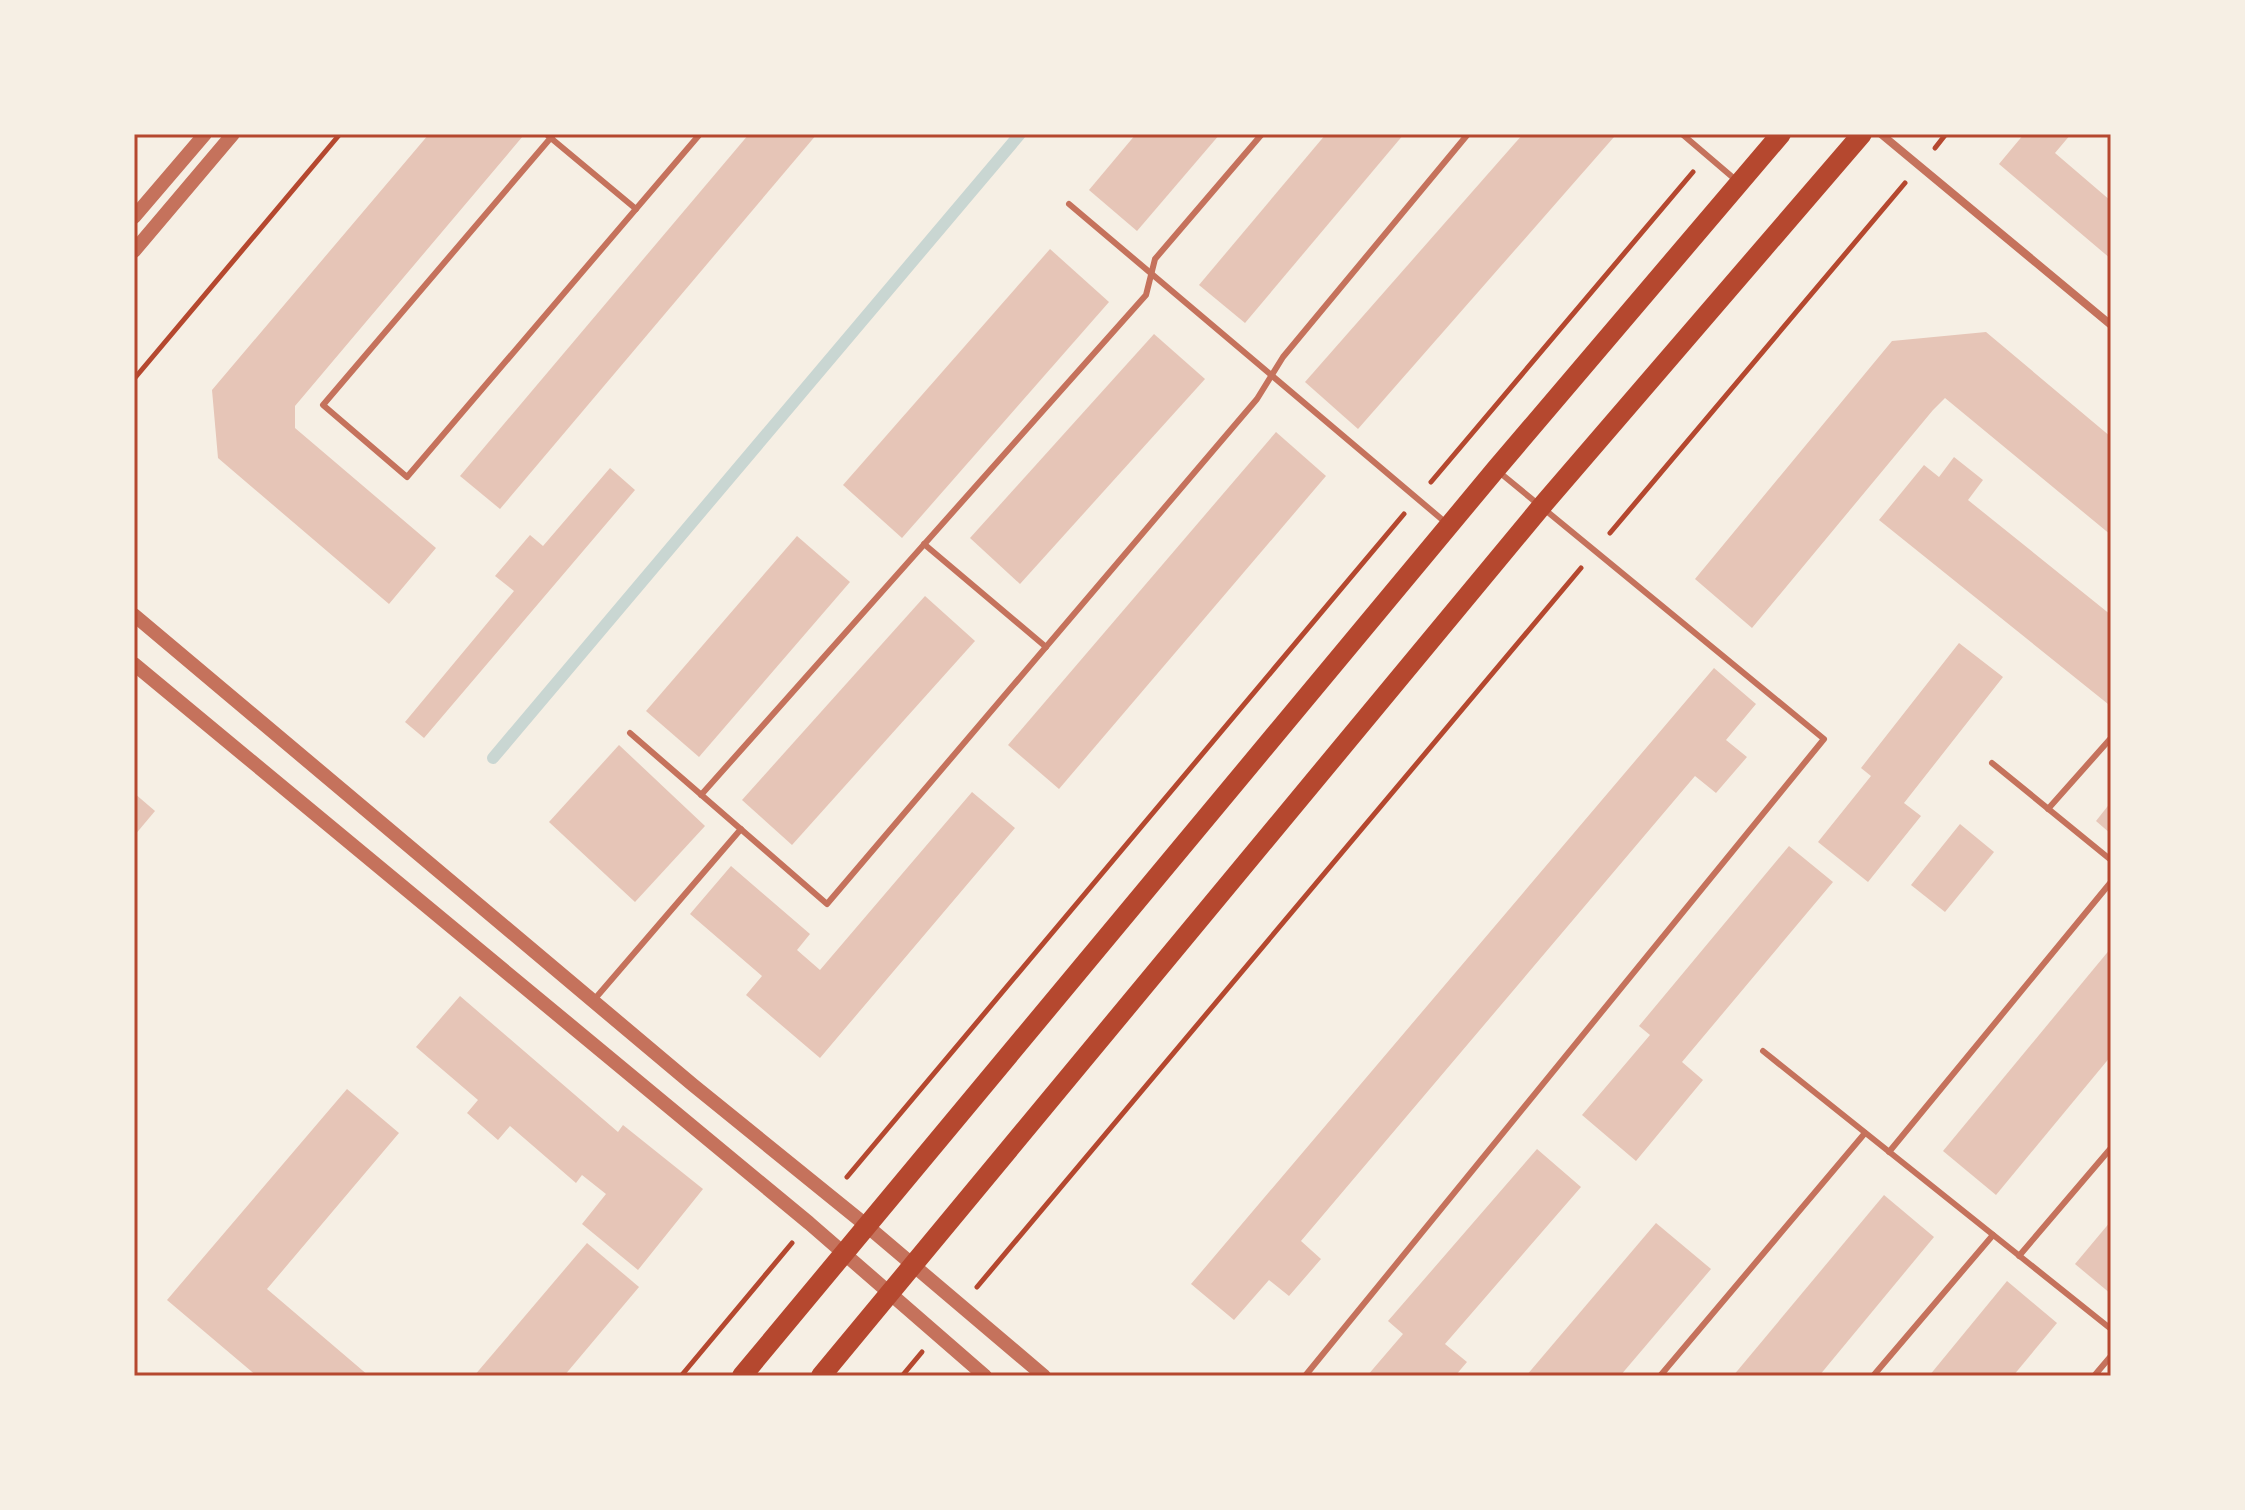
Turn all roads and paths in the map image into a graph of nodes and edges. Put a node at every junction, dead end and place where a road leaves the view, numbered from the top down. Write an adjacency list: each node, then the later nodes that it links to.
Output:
1 (205, 134): 18 (street)
2 (233, 134): 19 (street)
3 (340, 134): 23 (path)
4 (700, 134): 17 (lane)
5 (1262, 134): 20 (lane)
6 (1468, 134): 22 (lane)
7 (1682, 134): 13 (lane)
8 (1781, 134): 15 (main road)
9 (1862, 134): 26 (main road)
10 (1881, 134): 14 (street)
11 (1946, 134): 14 (path)
12 (550, 135): 17 (lane); 17 (lane)
13 (1707, 155): 15 (lane); 25 (path)
14 (1920, 166): 21 (street); 29 (path)
15 (1740, 183): 24 (main road)
16 (1069, 204): 20 (lane)
17 (636, 209)
18 (134, 217)
19 (134, 251)
20 (1151, 275): 22 (lane); 28 (lane)
21 (2111, 325)
22 (1272, 376): 25 (lane); 31 (lane)
23 (134, 379)
24 (1496, 469): 26 (lane); 27 (main road)
25 (1417, 499): 27 (lane); 46 (path)
26 (1541, 507): 29 (lane); 52 (main road)
27 (1449, 526): 48 (main road)
28 (924, 544): 31 (lane); 36 (lane)
29 (1595, 551): 54 (path); 64 (lane)
30 (134, 615): 41 (street)
31 (1046, 647): 38 (lane)
32 (134, 664): 47 (street)
33 (630, 733): 36 (lane)
34 (2111, 738): 37 (lane)
35 (1992, 763): 37 (lane)
36 (701, 795): 38 (lane)
37 (2048, 809): 39 (lane)
38 (741, 829): 41 (lane)
39 (2111, 860)
40 (2111, 882): 45 (lane)
41 (593, 1001): 46 (street)
42 (1763, 1051): 43 (lane)
43 (1865, 1133): 45 (lane); 65 (lane)
44 (2111, 1148): 51 (lane)
45 (1889, 1152): 49 (lane)
46 (831, 1197): 48 (street)
47 (809, 1223): 50 (street); 58 (path)
48 (867, 1226): 50 (main road); 52 (street)
49 (1993, 1235): 51 (lane); 66 (lane)
50 (844, 1253): 53 (street); 59 (main road)
51 (2019, 1256): 55 (lane)
52 (913, 1265): 53 (main road); 54 (street)
53 (889, 1293): 56 (street); 60 (main road)
54 (961, 1306): 63 (street)
55 (2111, 1329)
56 (937, 1334): 61 (path); 62 (street)
57 (2111, 1356): 67 (lane)
58 (681, 1376)
59 (742, 1376)
60 (821, 1376)
61 (902, 1376)
62 (985, 1376)
63 (1044, 1376)
64 (1305, 1376)
65 (1660, 1376)
66 (1873, 1376)
67 (2094, 1376)

